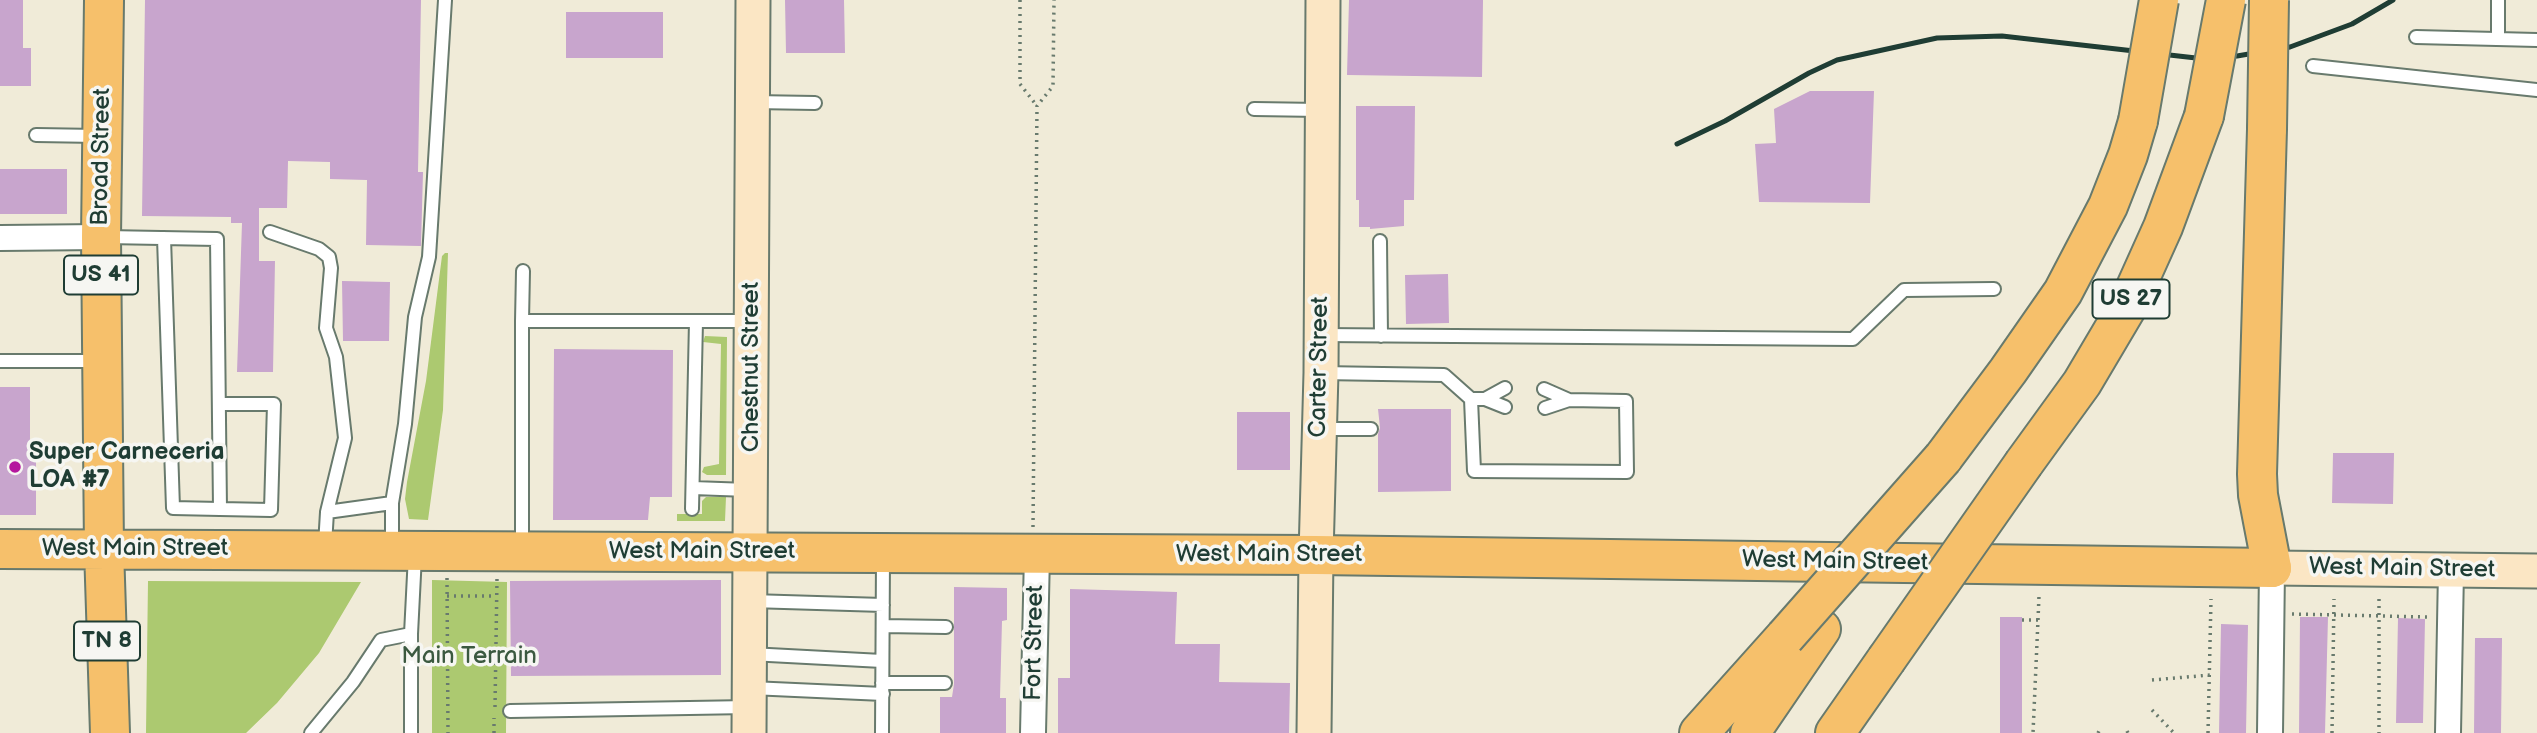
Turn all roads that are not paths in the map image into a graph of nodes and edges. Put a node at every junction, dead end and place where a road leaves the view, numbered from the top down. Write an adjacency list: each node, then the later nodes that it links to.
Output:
1 (104, 0): 19 (main road, Broad Street / US 41)
2 (445, 0): 47 (lane)
3 (754, 0): 14 (street, Chestnut Street)
4 (1323, 0): 17 (street, Carter Street)
5 (2159, 0): 66 (main road, US 27, bridge)
6 (2226, 0): 82 (main road, US 27, bridge)
7 (2269, 0): 59 (main road, bridge)
8 (2498, 0): 10 (lane)
9 (2416, 37): 10 (lane)
10 (2498, 39): 11 (lane)
11 (2537, 40)
12 (2313, 66): 13 (lane)
13 (2537, 90)
14 (753, 102): 15 (lane); 29 (street, Chestnut Street)
15 (815, 103)
16 (1254, 109): 17 (lane)
17 (1322, 110): 30 (street, Carter Street)
18 (36, 135): 19 (lane)
19 (102, 136): 21 (main road, Broad Street / US 41)
20 (270, 232): 50 (lane)
21 (101, 237): 22 (street); 23 (lane); 33 (main road, Broad Street / US 41)
22 (0, 238)
23 (164, 238): 40 (lane); 48 (lane)
24 (1380, 241): 31 (lane)
25 (523, 271): 27 (lane)
26 (1994, 289): 31 (lane)
27 (522, 321): 28 (lane); 54 (lane)
28 (696, 321): 29 (lane); 45 (lane)
29 (752, 321): 46 (street, Chestnut Street)
30 (1321, 335): 31 (lane); 34 (street, Carter Street)
31 (1381, 336)
32 (0, 361): 33 (lane)
33 (102, 361): 52 (main road, Broad Street / US 41)
34 (1321, 373): 37 (lane); 43 (street, Carter Street)
35 (1505, 388): 38 (lane)
36 (1544, 389): 39 (lane)
37 (1471, 399): 38 (lane); 39 (lane)
38 (1485, 399): 41 (lane)
39 (1569, 400): 42 (lane)
40 (219, 404): 48 (lane); 48 (lane)
41 (1505, 407)
42 (1545, 408)
43 (1319, 429): 44 (lane); 58 (street, Carter Street)
44 (1371, 429)
45 (693, 488): 46 (lane); 49 (lane)
46 (752, 490): 55 (street, Chestnut Street)
47 (392, 503): 50 (lane); 53 (lane)
48 (220, 509)
49 (692, 509)
50 (326, 531): 52 (main road, West Main Street); 53 (main road, West Main Street)
51 (0, 549): 52 (main road, West Main Street)
52 (104, 550): 74 (main road, Broad Street / TN 8)
53 (418, 551): 54 (main road, West Main Street); 67 (lane)
54 (510, 551): 55 (main road, West Main Street)
55 (751, 552): 56 (main road, West Main Street); 62 (street, Chestnut Street)
56 (883, 553): 57 (main road, West Main Street); 63 (lane)
57 (1035, 554): 58 (main road, West Main Street); 78 (street, Fort Street)
58 (1316, 555): 59 (main road, West Main Street); 79 (street, Carter Street)
59 (2272, 568): 60 (street, West Main Street); 83 (street)
60 (2451, 570): 61 (street, West Main Street); 84 (street)
61 (2537, 571)
62 (751, 601): 63 (lane); 68 (street, Chestnut Street)
63 (883, 605): 64 (lane)
64 (883, 626): 65 (lane); 69 (lane)
65 (946, 626)
66 (1803, 633): 80 (main road); 81 (main road, US 27)
67 (411, 634): 75 (lane); 76 (lane)
68 (750, 654): 69 (lane); 72 (street, Chestnut Street)
69 (882, 661): 71 (lane)
70 (945, 683): 71 (lane)
71 (883, 689): 72 (lane); 77 (lane)
72 (749, 709): 73 (lane)
73 (510, 711)
74 (110, 733)
75 (311, 733)
76 (411, 733)
77 (882, 733)
78 (1032, 733)
79 (1314, 733)
80 (1699, 733)
81 (1750, 733)
82 (1835, 733)
83 (2270, 733)
84 (2448, 733)

